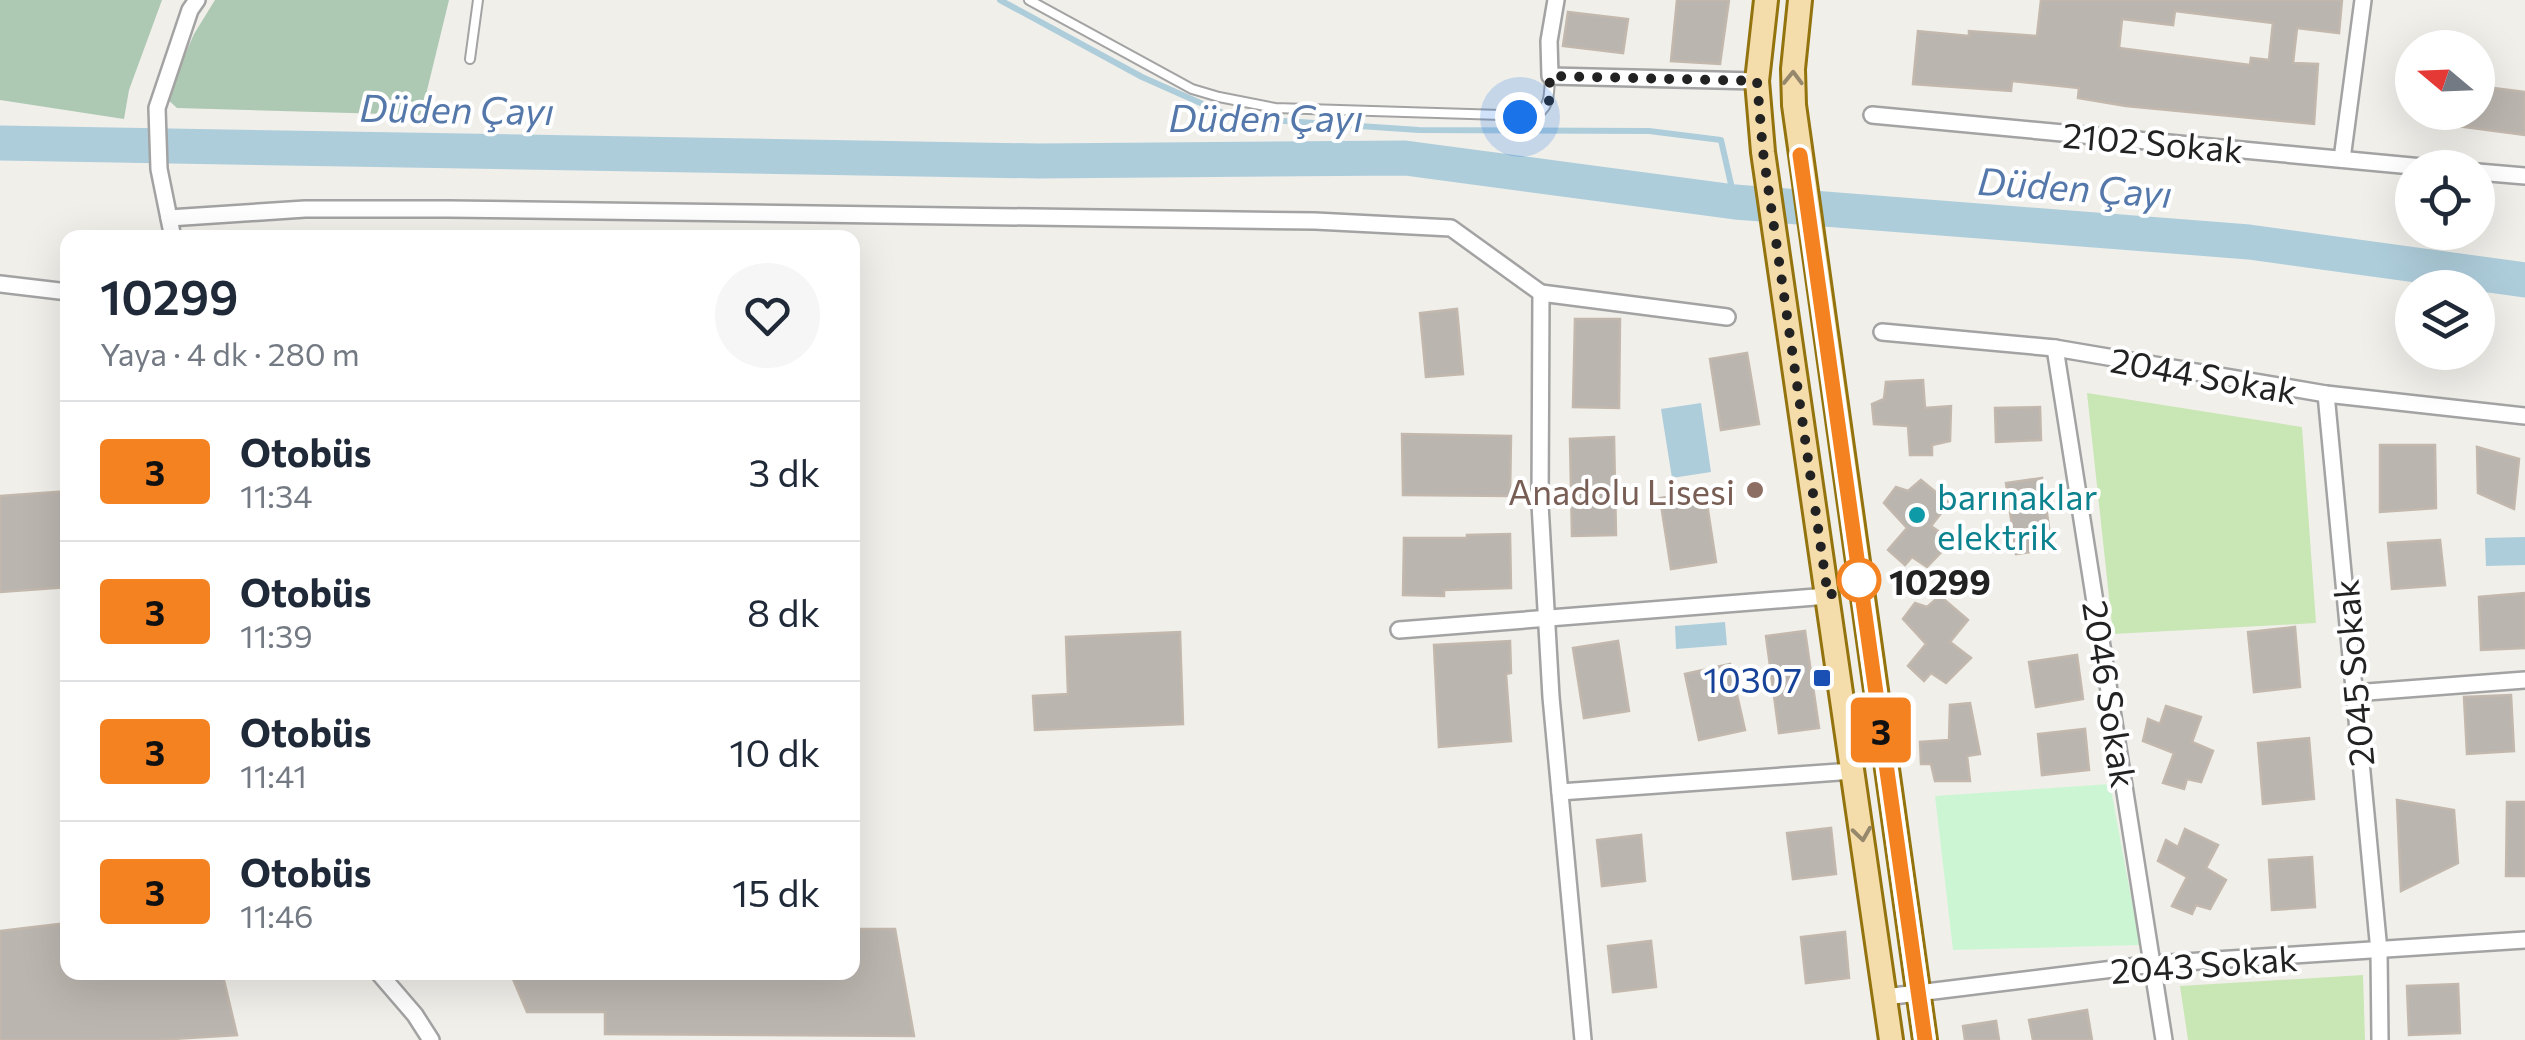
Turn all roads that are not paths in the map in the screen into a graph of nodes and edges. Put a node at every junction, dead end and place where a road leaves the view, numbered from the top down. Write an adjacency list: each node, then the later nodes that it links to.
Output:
1 (196, 0): 16 (street)
2 (478, 0): 8 (lane)
3 (1029, 0): 9 (lane)
4 (1556, 0): 9 (street)
5 (1766, 0): 10 (main road)
6 (1800, 0): 37 (main road, one-way to 6)
7 (2362, 0): 12 (street)
8 (470, 59)
9 (1550, 76): 10 (street)
10 (1757, 81): 26 (main road)
11 (1872, 116): 12 (street, 2102 Sokak)
12 (2342, 159): 13 (street, 2102 Sokak)
13 (2395, 164)
14 (2495, 173): 15 (street)
15 (2525, 176)
16 (169, 218): 17 (street); 20 (street)
17 (171, 230)
18 (0, 284): 19 (street)
19 (60, 291)
20 (1541, 293): 21 (street); 27 (street)
21 (1727, 317)
22 (1882, 332): 23 (street, 2044 Sokak)
23 (2055, 348): 24 (street, 2044 Sokak); 35 (street, 2046 Sokak)
24 (2326, 394): 25 (street, 2044 Sokak); 30 (street, 2045 Sokak)
25 (2525, 416)
26 (1828, 596): 27 (street); 31 (main road)
27 (1547, 621): 28 (street); 32 (street)
28 (1399, 630)
29 (2525, 680): 30 (street)
30 (2354, 693): 34 (street, 2045 Sokak)
31 (1853, 771): 32 (street); 38 (main road, one-way to 38)
32 (1560, 792): 40 (street)
33 (2525, 940): 34 (street, 2043 Sokak)
34 (2379, 951): 35 (street, 2043 Sokak); 44 (street, 2045 Sokak)
35 (2154, 964): 37 (street, 2043 Sokak); 43 (street, 2046 Sokak)
36 (385, 980): 39 (street)
37 (1918, 992): 38 (street, 2043 Sokak); 42 (main road)
38 (1885, 997): 41 (main road)
39 (431, 1040)
40 (1583, 1040)
41 (1891, 1040)
42 (1925, 1040)
43 (2164, 1040)
44 (2380, 1040)

